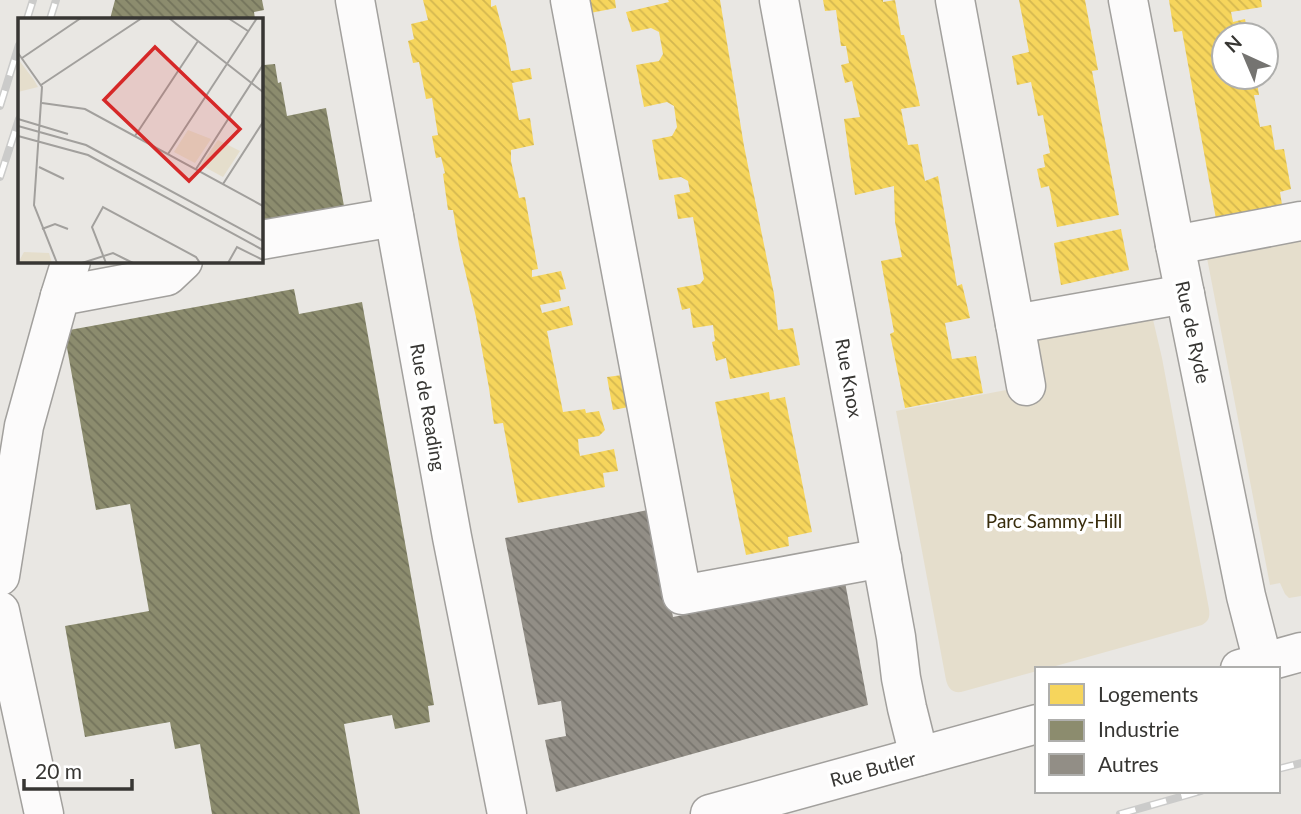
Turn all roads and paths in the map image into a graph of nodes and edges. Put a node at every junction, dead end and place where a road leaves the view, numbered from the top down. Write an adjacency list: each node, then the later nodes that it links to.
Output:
1 (355, 0): 6 (street, Rue de Reading)
2 (570, 0): 16 (street)
3 (779, 0): 16 (street, Rue Knox)
4 (955, 0): 14 (street)
5 (1128, 0): 9 (street, Rue de Ryde)
6 (394, 217): 8 (street); 24 (street, Rue de Reading)
7 (1301, 221): 9 (street)
8 (262, 240)
9 (1175, 245): 12 (street, Rue de Ryde)
10 (71, 262): 13 (street)
11 (183, 262): 13 (street)
12 (1185, 294): 14 (street); 20 (street, Rue de Ryde)
13 (60, 296): 17 (street)
14 (1015, 324): 15 (street)
15 (1026, 386)
16 (882, 558): 22 (street, Rue Knox)
17 (0, 576)
18 (0, 611): 23 (street)
19 (1301, 652): 20 (street)
20 (1251, 666)
21 (1035, 725): 22 (street, Rue Butler)
22 (919, 757): 25 (street, Rue Butler)
23 (44, 814)
24 (507, 814)
25 (710, 814)

